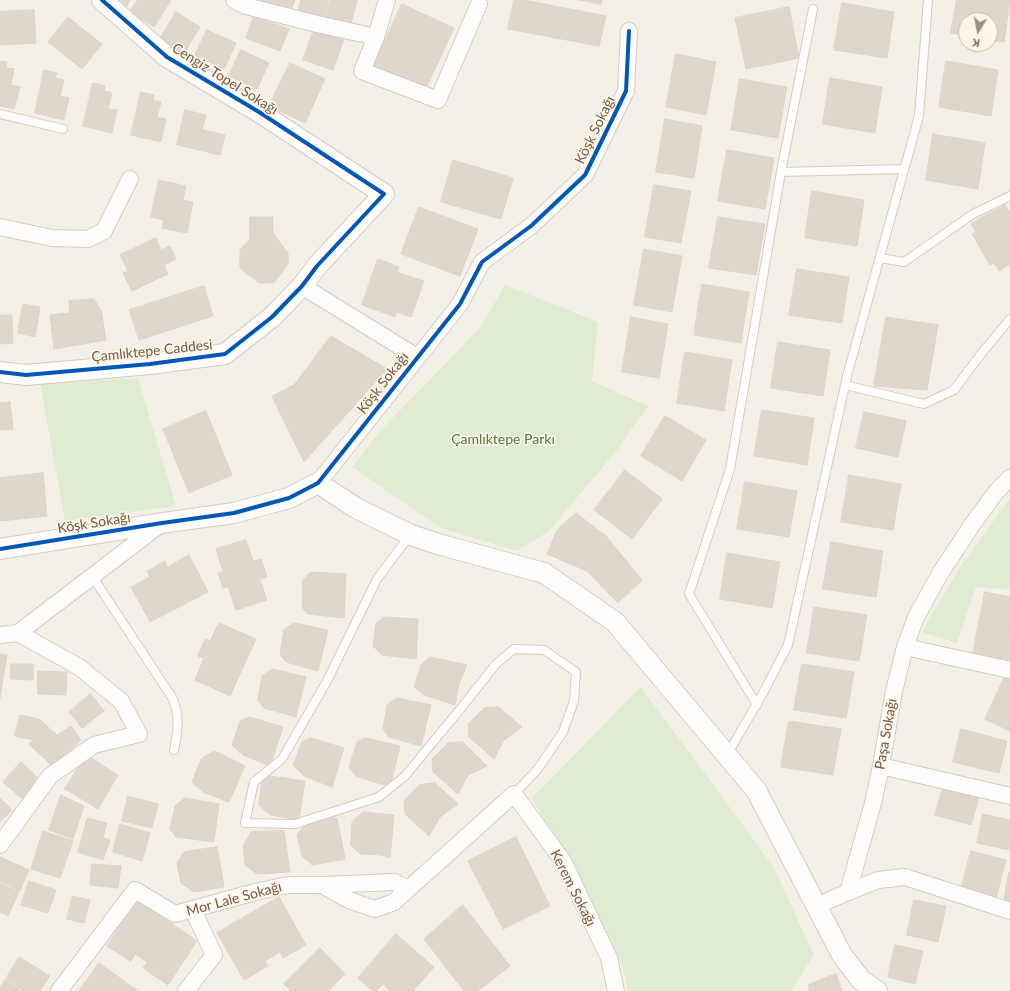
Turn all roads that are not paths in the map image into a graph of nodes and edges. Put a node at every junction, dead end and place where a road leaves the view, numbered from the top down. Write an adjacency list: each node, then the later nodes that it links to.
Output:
1 (102, 0): 14 (street, Cengiz Topel Sokağı)
2 (234, 0): 8 (street)
3 (387, 0): 8 (street)
4 (928, 0): 11 (lane)
5 (478, 1): 8 (street)
6 (813, 9): 12 (lane)
7 (630, 31): 20 (street, Köşk Sokağı)
8 (376, 37)
9 (0, 114): 10 (lane)
10 (63, 129)
11 (904, 169): 12 (lane); 17 (lane)
12 (781, 172): 33 (lane)
13 (130, 179): 16 (street)
14 (384, 194): 18 (street, Çamlıktepe Caddesi)
15 (1010, 196): 17 (lane)
16 (0, 227)
17 (880, 258): 22 (lane)
18 (302, 286): 20 (street); 21 (street, Çamlıktepe Caddesi)
19 (1010, 319): 22 (lane)
20 (417, 357): 24 (street, Köşk Sokağı)
21 (0, 372)
22 (845, 385): 33 (lane)
23 (1010, 478): 31 (street, Paşa Sokağı)
24 (318, 483): 25 (street, Köşk Sokağı); 26 (street)
25 (162, 523): 27 (street, Köşk Sokağı); 28 (street)
26 (411, 535): 35 (street); 37 (lane)
27 (0, 549)
28 (92, 576): 29 (street); 34 (lane)
29 (18, 633): 30 (street); 39 (street)
30 (0, 635)
31 (905, 647): 32 (street); 36 (street, Paşa Sokağı)
32 (1010, 670)
33 (756, 704): 35 (lane)
34 (174, 750)
35 (726, 755): 43 (street)
36 (881, 766): 38 (street); 42 (street, Paşa Sokağı)
37 (514, 794): 41 (street, Mor Lale Sokağı); 48 (street, Kerem Sokağı)
38 (1010, 796)
39 (0, 845)
40 (322, 885): 41 (street); 41 (street, Mor Lale Sokağı); 44 (street, Mor Lale Sokağı)
41 (408, 889)
42 (848, 892): 43 (street); 45 (street)
43 (816, 906): 49 (street)
44 (193, 910): 46 (street, Mor Lale Sokağı); 47 (street)
45 (1010, 911)
46 (59, 991)
47 (186, 991)
48 (616, 991)
49 (877, 991)

